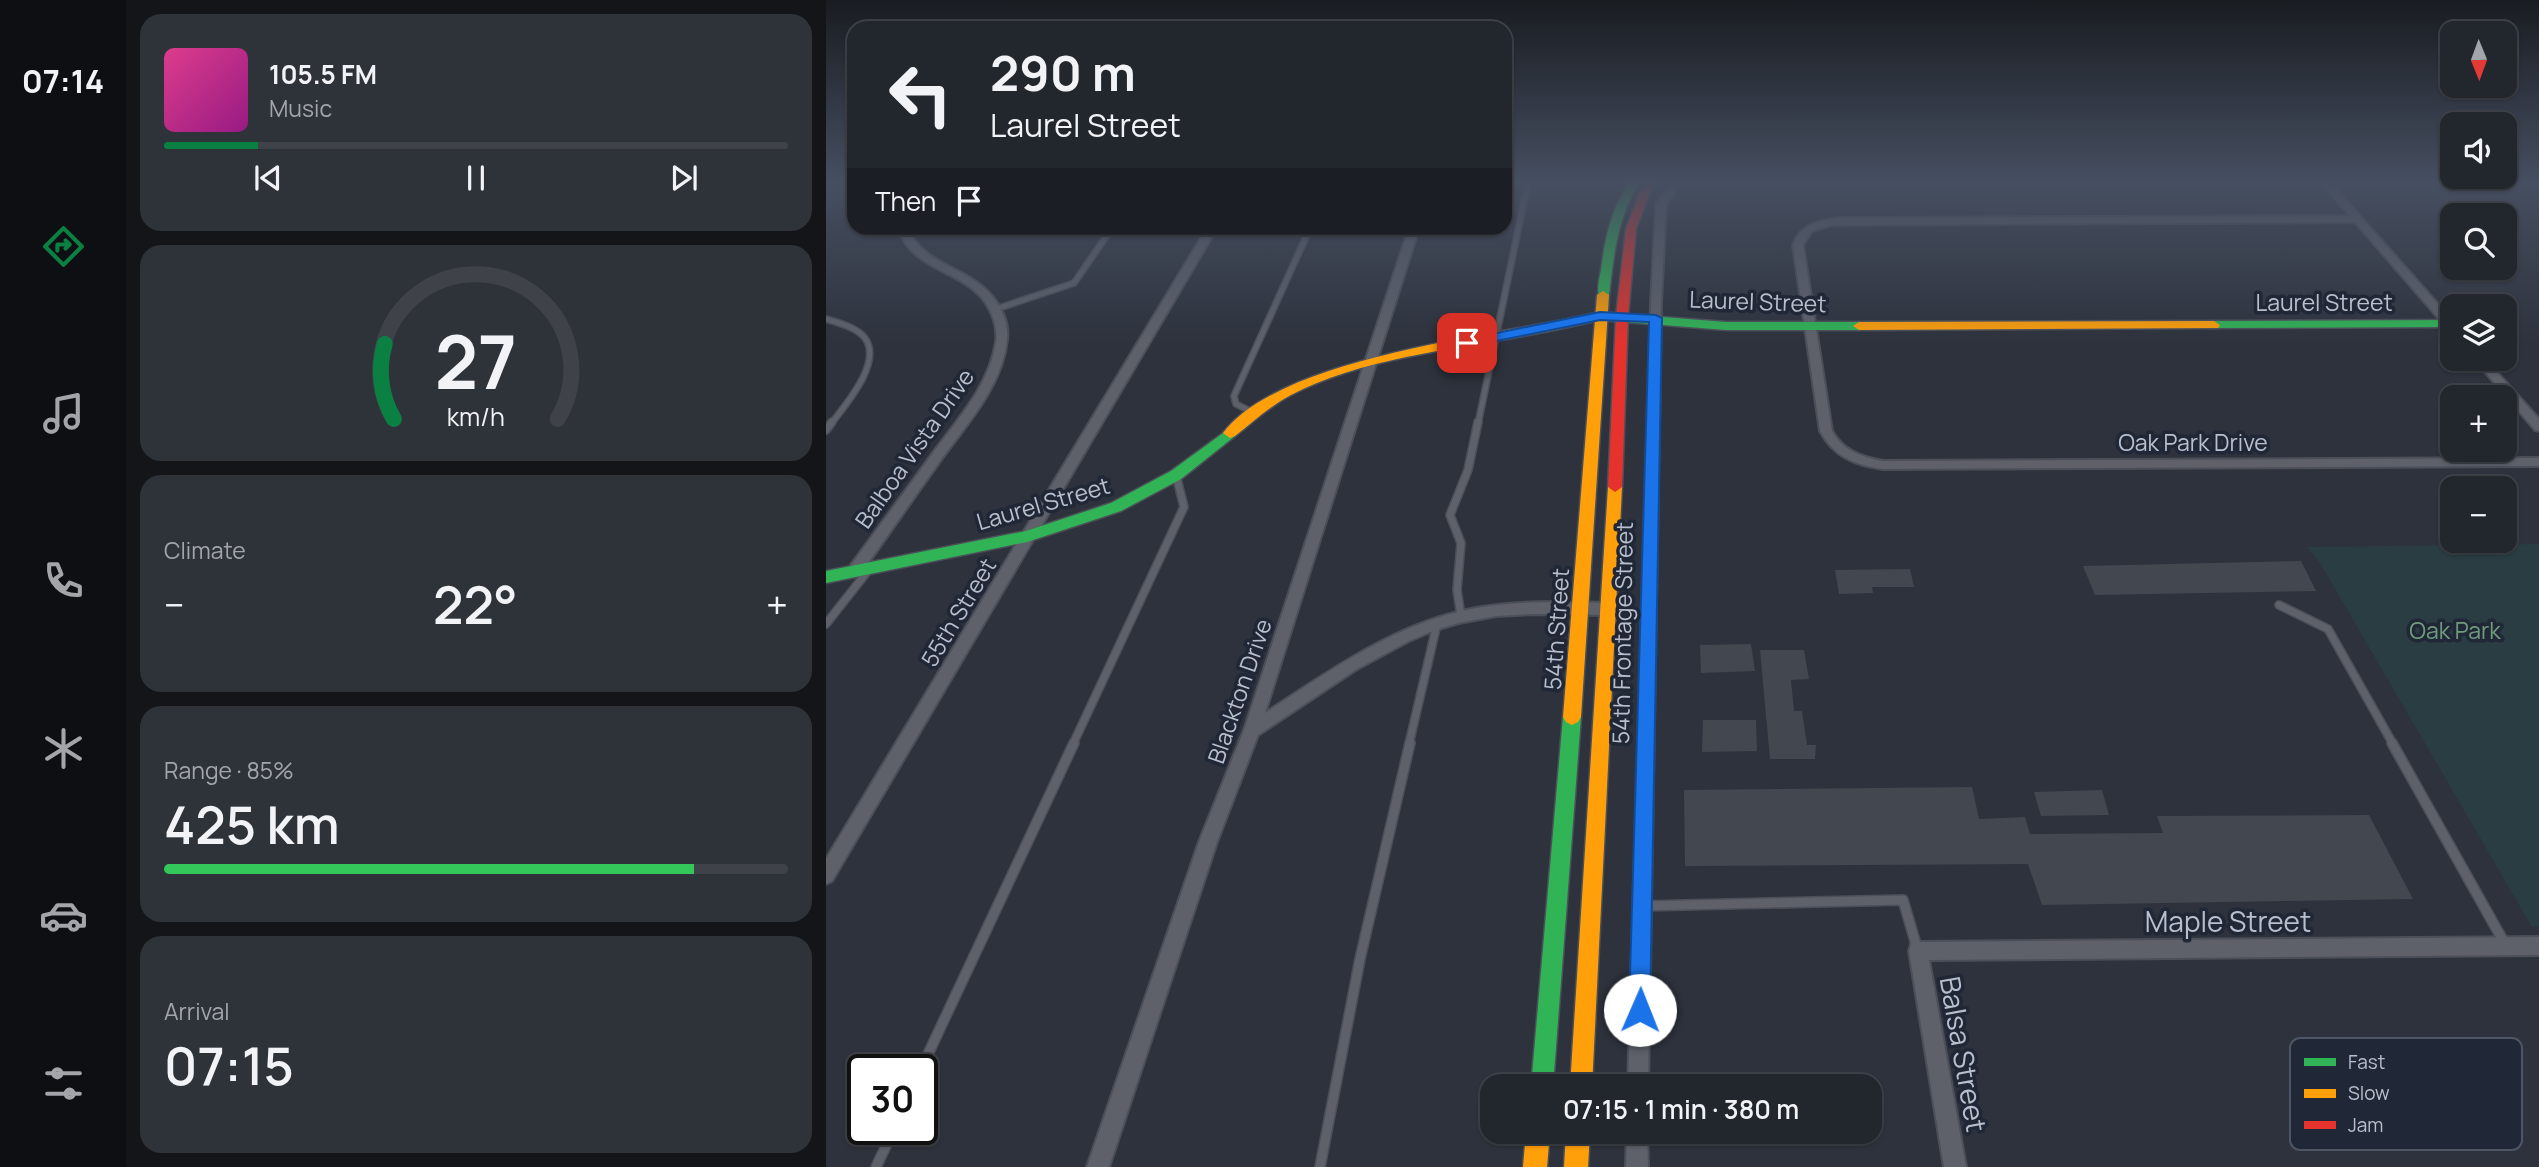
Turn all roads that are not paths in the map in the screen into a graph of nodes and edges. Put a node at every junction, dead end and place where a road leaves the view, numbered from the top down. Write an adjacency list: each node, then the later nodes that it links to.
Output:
1 (904, 235): 12 (street)
2 (1107, 235): 12 (lane)
3 (1208, 235): 28 (street, 55th Street)
4 (1307, 235): 23 (lane)
5 (1413, 235): 21 (street, Blackton Drive)
6 (1517, 235): 20 (lane)
7 (1613, 235): 14 (main road, 54th Street)
8 (1629, 235): 15 (main road)
9 (1660, 235): 16 (street, 54th Frontage Street)
10 (1802, 235): 18 (street)
11 (2372, 235): 13 (street)
12 (996, 309): 29 (street, Balboa Vista Drive)
13 (2440, 314)
14 (1600, 316): 15 (main road, Laurel Street); 20 (main road, Laurel Street); 32 (main road, 54th Street)
15 (1622, 316): 16 (main road, Laurel Street); 33 (main road)
16 (1656, 318): 18 (main road, Laurel Street); 39 (street, 54th Frontage Street)
17 (826, 319): 25 (lane)
18 (1811, 326): 19 (main road, Laurel Street); 26 (street, Oak Park Drive)
19 (2440, 326)
20 (1496, 337): 21 (main road, Laurel Street); 34 (lane)
21 (1371, 364): 23 (main road, Laurel Street); 37 (street, Blackton Drive)
22 (2490, 371): 24 (street)
23 (1255, 413): 27 (main road, Laurel Street)
24 (2539, 427)
25 (826, 430)
26 (2539, 462)
27 (1176, 475): 28 (main road, Laurel Street); 43 (lane)
28 (1027, 536): 29 (main road, Laurel Street); 38 (street, 55th Street)
29 (863, 568): 30 (main road, Laurel Street); 35 (lane)
30 (826, 578)
31 (2279, 605): 41 (lane)
32 (1581, 608): 33 (street); 34 (street); 44 (main road, 54th Street)
33 (1610, 609): 45 (main road)
34 (1461, 616): 36 (street)
35 (826, 624)
36 (1437, 624): 37 (street); 53 (lane)
37 (1252, 730): 52 (street, Blackton Drive)
38 (826, 875)
39 (1642, 906): 42 (lane); 46 (street, 54th Frontage Street)
40 (2539, 946): 41 (street, Maple Street)
41 (2507, 948): 42 (street, Maple Street)
42 (1918, 951): 57 (street, Balsa Street)
43 (929, 1054)
44 (1543, 1074)
45 (1582, 1074)
46 (1638, 1074)
47 (1537, 1144): 54 (main road)
48 (1577, 1144): 55 (main road)
49 (1637, 1144): 56 (street)
50 (886, 1145): 51 (lane)
51 (876, 1167)
52 (1098, 1167)
53 (1320, 1167)
54 (1535, 1167)
55 (1576, 1167)
56 (1637, 1167)
57 (1955, 1167)

